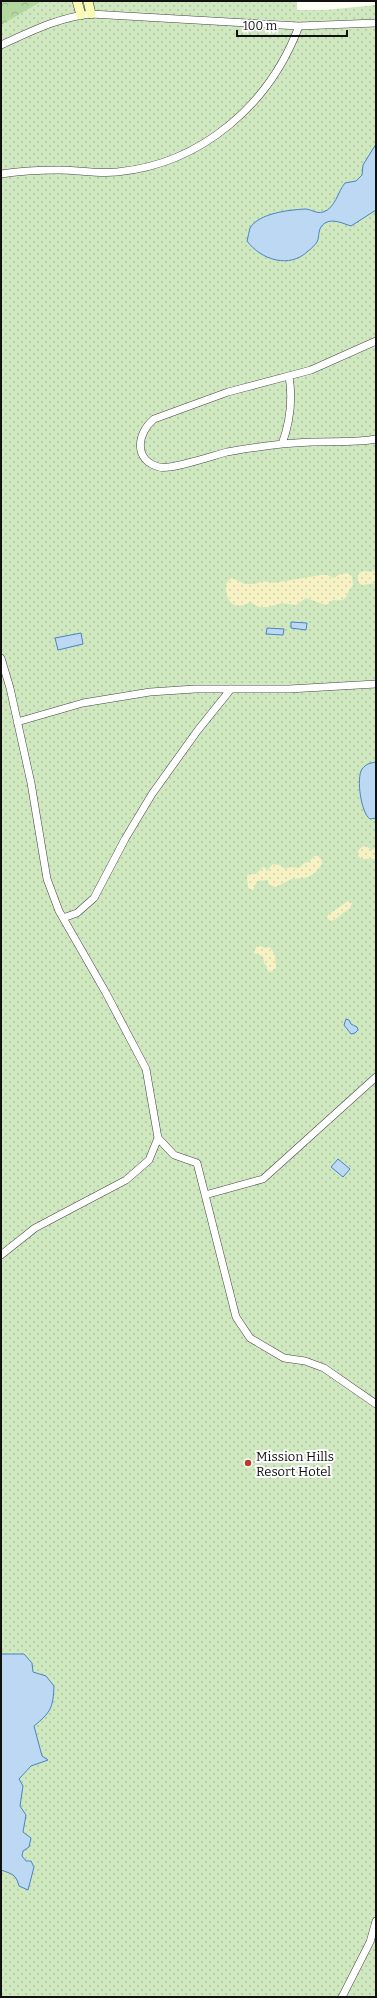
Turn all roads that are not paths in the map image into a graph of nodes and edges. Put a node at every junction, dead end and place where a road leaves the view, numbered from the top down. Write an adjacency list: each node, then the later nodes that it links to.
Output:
1 (77, 1): 4 (street)
2 (88, 1): 3 (street)
3 (91, 14): 4 (street); 6 (street)
4 (80, 15): 7 (street)
5 (376, 23): 6 (street)
6 (299, 26): 8 (street)
7 (1, 45)
8 (1, 174)
9 (376, 341): 10 (street)
10 (289, 376): 12 (street); 12 (street)
11 (376, 439): 12 (street)
12 (282, 444)
13 (1, 658): 16 (street)
14 (376, 684): 15 (street)
15 (231, 690): 16 (street); 17 (street)
16 (17, 722): 17 (street)
17 (63, 918): 19 (street)
18 (376, 1077): 20 (street)
19 (158, 1138): 20 (street); 21 (street)
20 (205, 1195): 22 (street)
21 (1, 1255)
22 (376, 1404)
23 (376, 1921): 24 (street)
24 (342, 1997)

